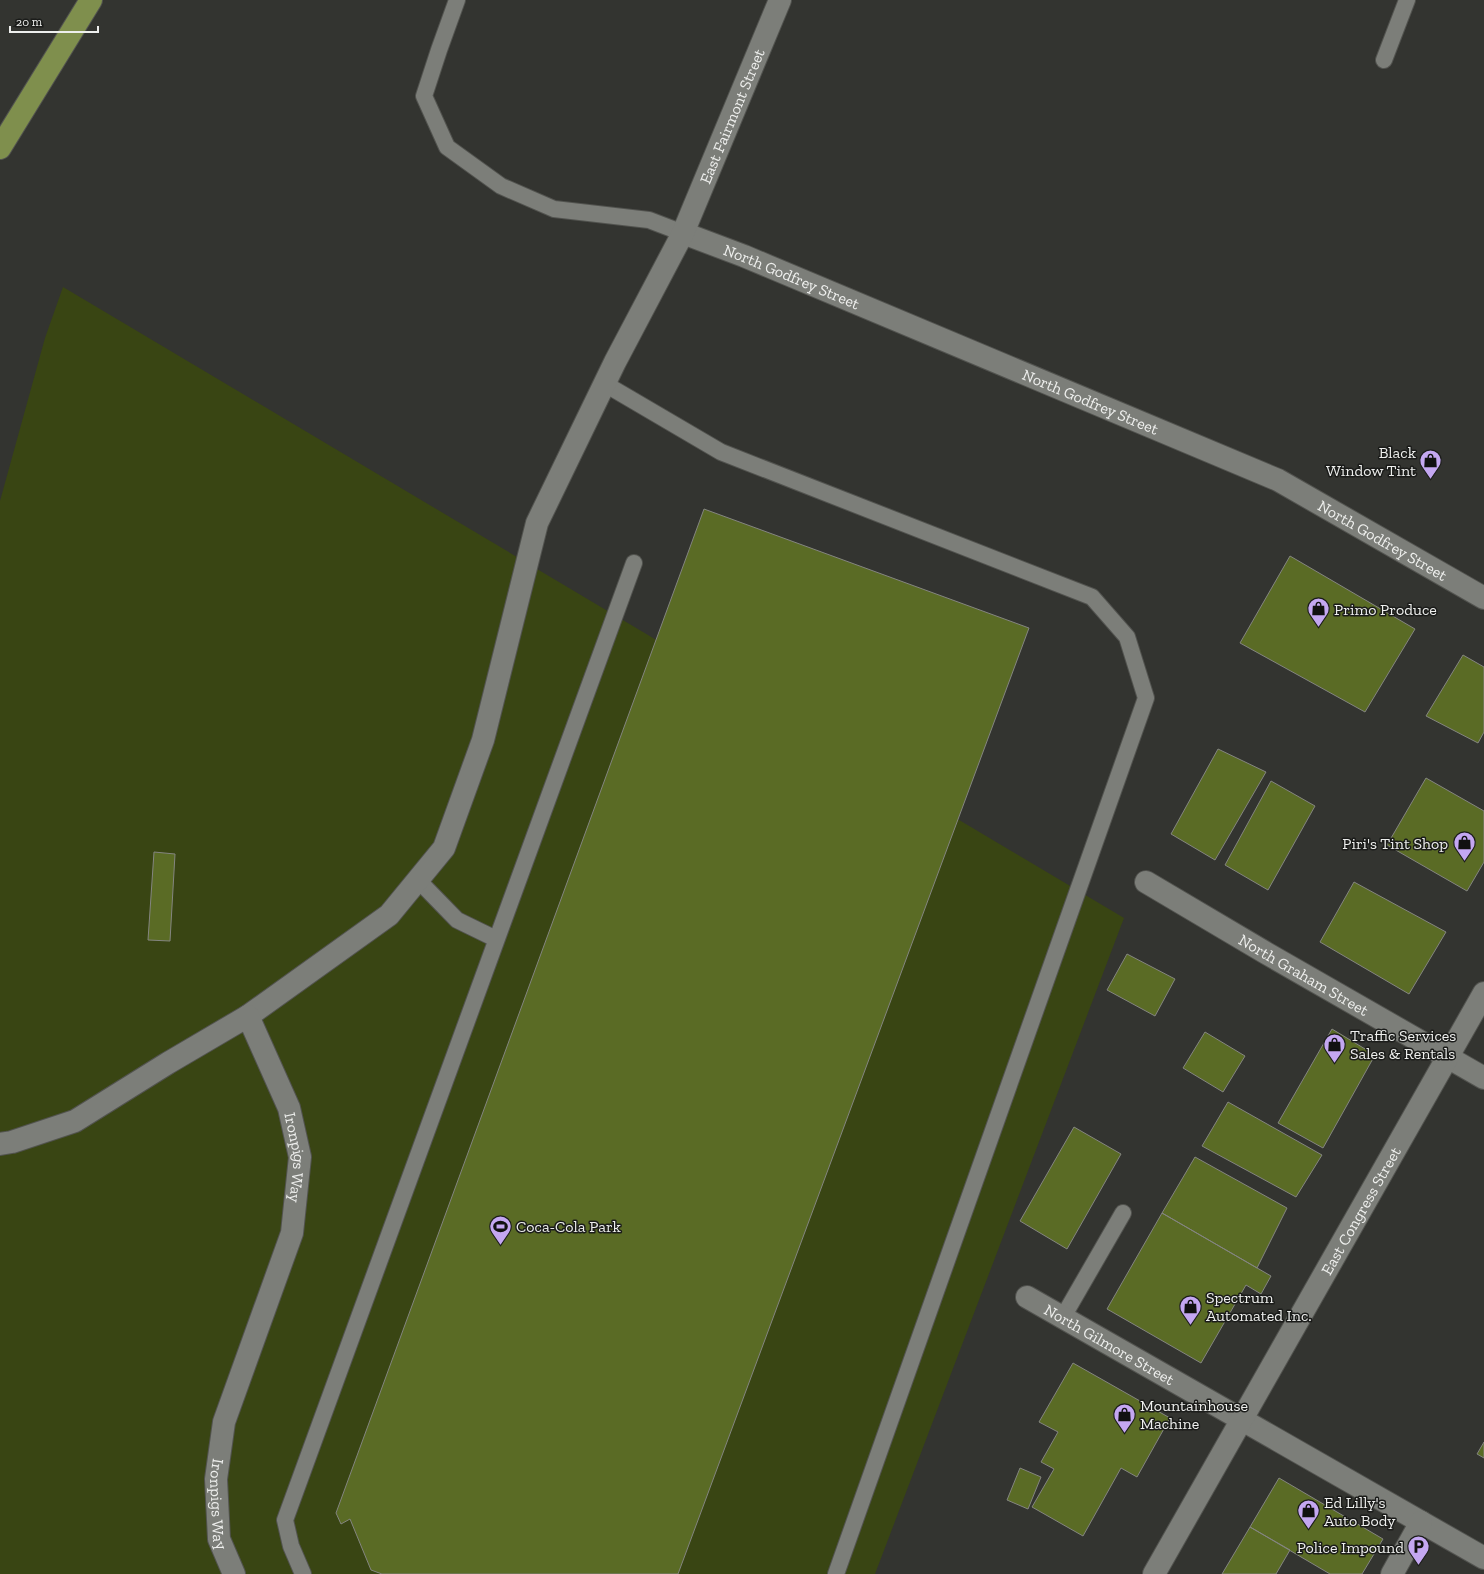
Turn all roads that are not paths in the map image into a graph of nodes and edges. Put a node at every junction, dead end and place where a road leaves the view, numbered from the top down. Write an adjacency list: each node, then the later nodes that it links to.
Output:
1 (91, 0): 6 (main road)
2 (457, 0): 7 (lane)
3 (780, 0): 7 (street, East Fairmont Street)
4 (1407, 0): 5 (lane)
5 (1384, 60)
6 (0, 148)
7 (684, 233): 8 (street, East Fairmont Street); 10 (street, North Godfrey Street)
8 (605, 384): 11 (street, East Fairmont Street); 27 (lane)
9 (634, 563): 13 (lane)
10 (1484, 598)
11 (418, 880): 13 (lane); 15 (street, East Fairmont Street)
12 (1146, 882): 16 (street, North Graham Street)
13 (496, 940): 26 (lane)
14 (1484, 993): 16 (street, East Congress Street)
15 (248, 1016): 18 (street); 25 (street, Ironpigs Way)
16 (1448, 1057): 17 (street, North Graham Street); 22 (street, East Congress Street)
17 (1484, 1078)
18 (0, 1144)
19 (1123, 1213): 21 (lane)
20 (1027, 1297): 21 (street, North Gilmore Street)
21 (1064, 1318): 22 (street, North Gilmore Street)
22 (1242, 1419): 23 (street, North Gilmore Street); 28 (street, East Congress Street)
23 (1421, 1522): 24 (street, North Gilmore Street); 29 (street)
24 (1484, 1558)
25 (234, 1574)
26 (303, 1574)
27 (836, 1574)
28 (1154, 1574)
29 (1392, 1574)

